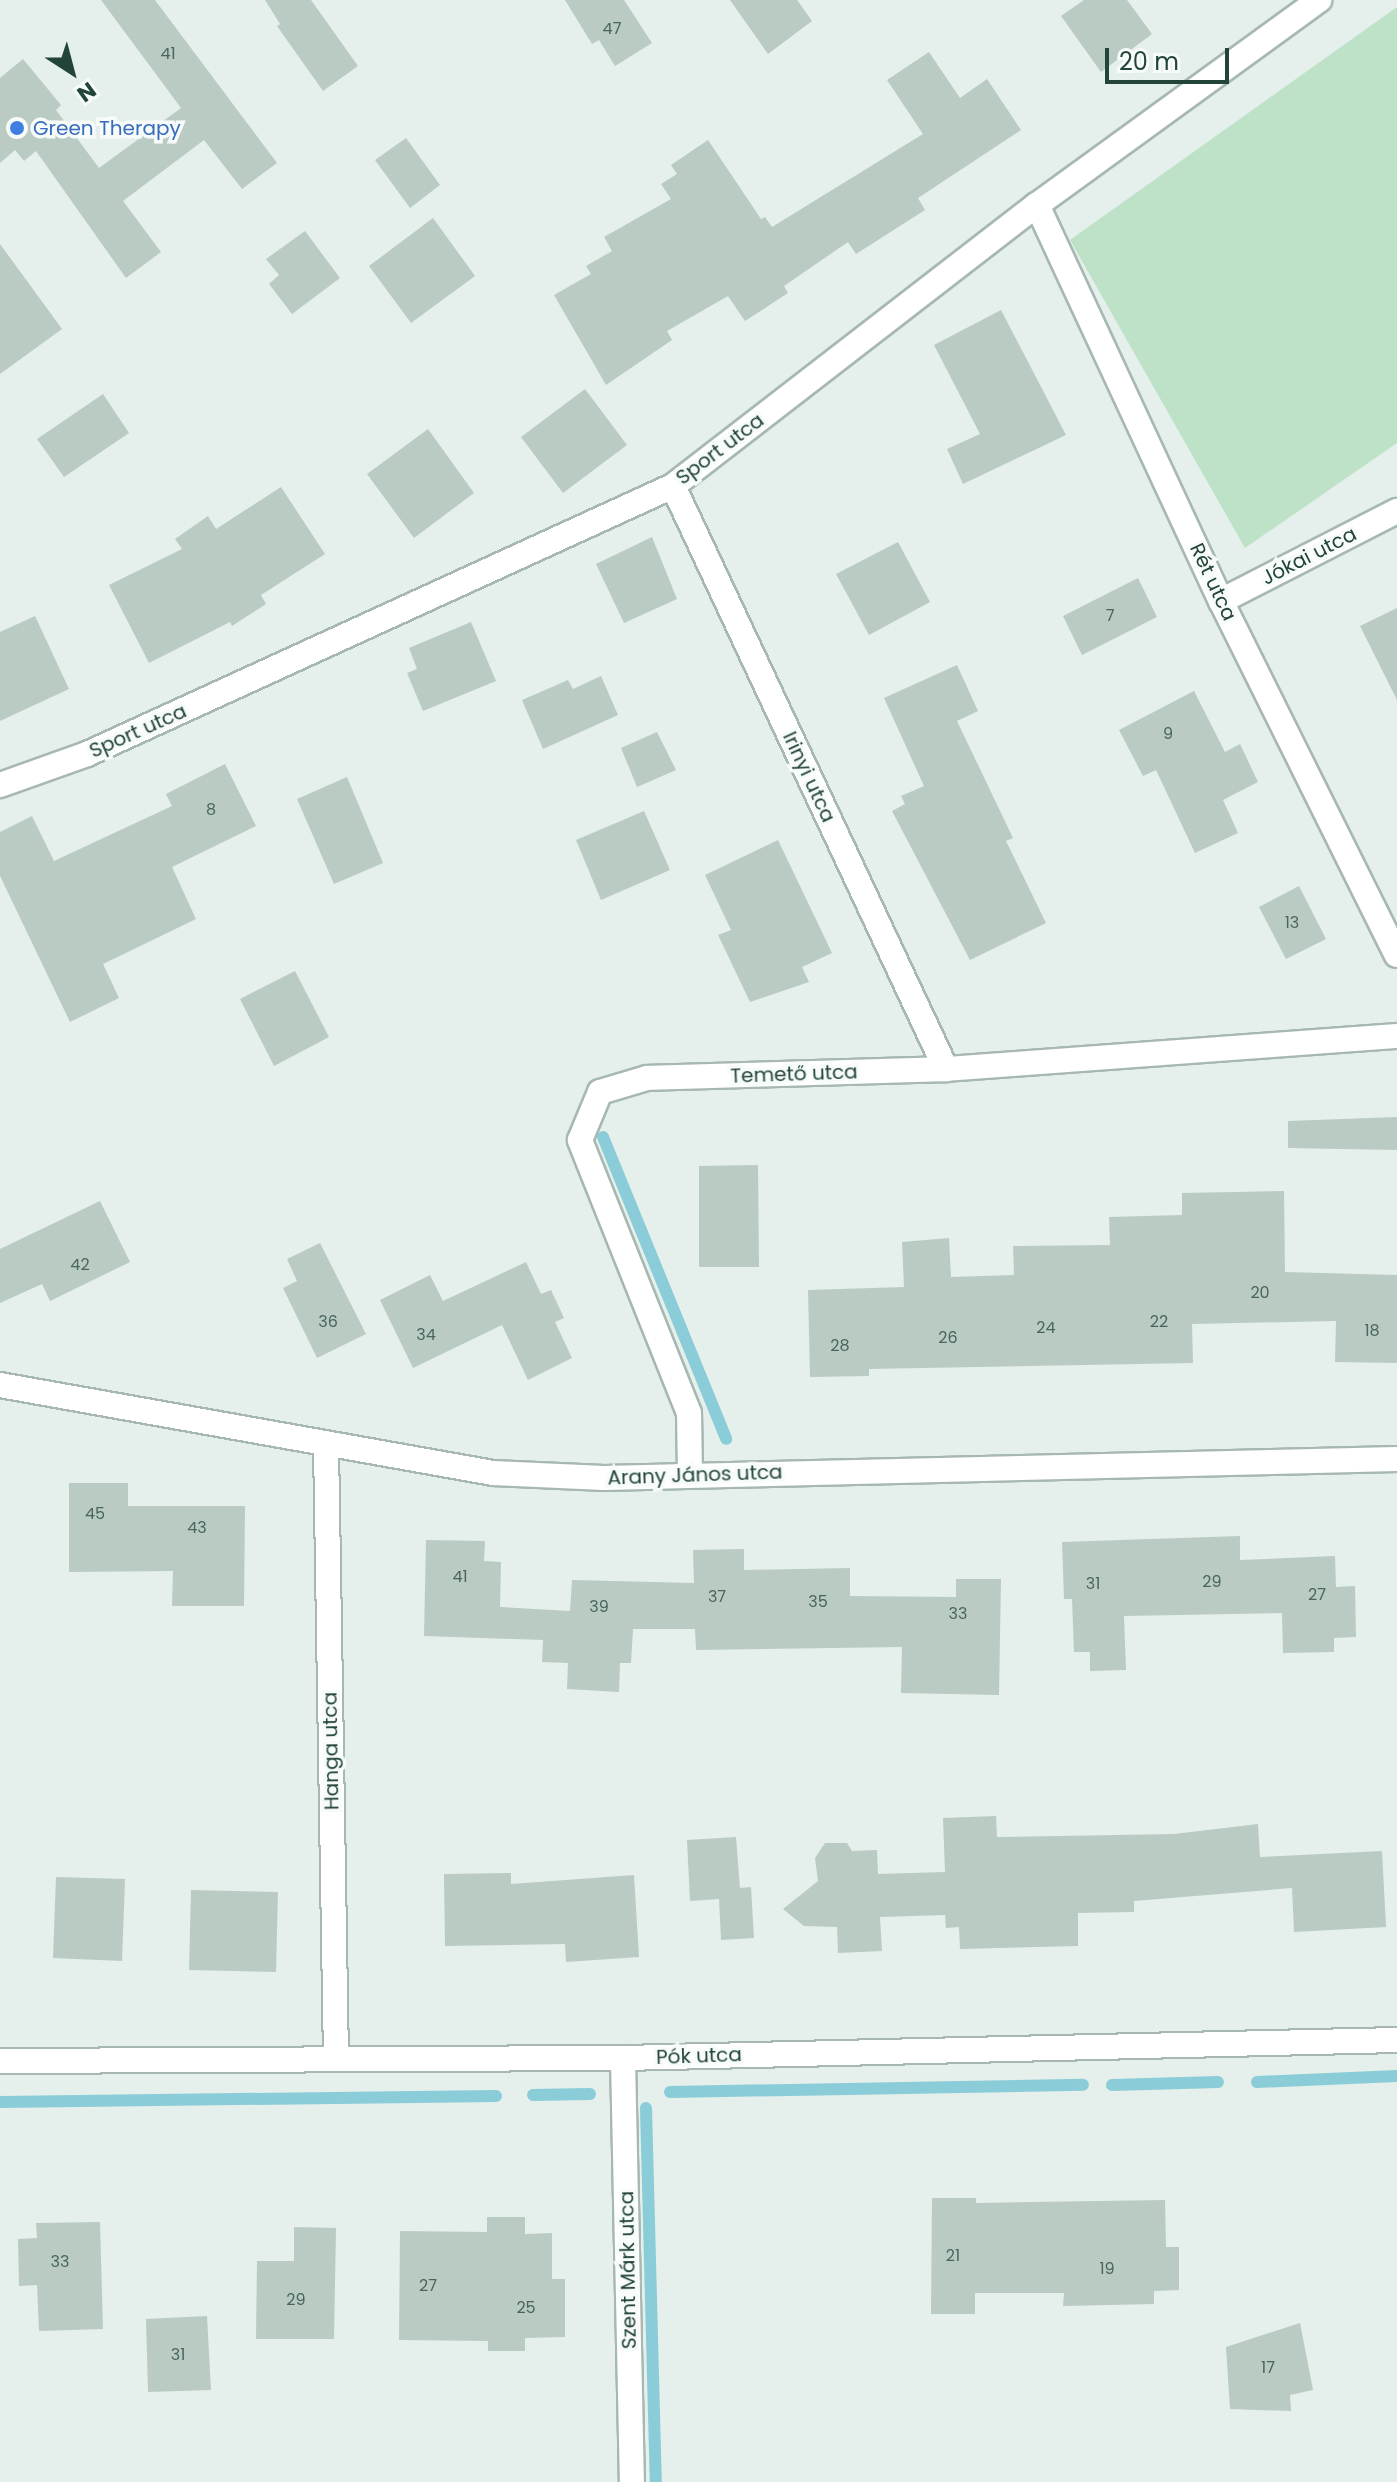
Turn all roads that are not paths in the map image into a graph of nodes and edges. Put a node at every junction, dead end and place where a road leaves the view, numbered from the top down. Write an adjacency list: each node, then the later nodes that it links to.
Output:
1 (1319, 0): 2 (street, Sport utca)
2 (1037, 205): 3 (street, Sport utca); 5 (street, Rét utca)
3 (673, 486): 6 (street, Sport utca); 9 (street, Irinyi utca)
4 (1397, 511): 5 (street, Jókai utca)
5 (1221, 601): 7 (street, Rét utca)
6 (0, 785)
7 (1397, 955)
8 (1397, 1036): 9 (street, Temető utca)
9 (946, 1069): 13 (street, Temető utca)
10 (0, 1385): 11 (street, Arany János utca)
11 (326, 1444): 13 (street, Arany János utca); 15 (street, Hanga utca)
12 (1397, 1459): 13 (street, Arany János utca)
13 (690, 1475)
14 (1397, 2040): 16 (street, Pók utca)
15 (336, 2058): 16 (street, Pók utca); 17 (street, Pók utca)
16 (623, 2058): 18 (street, Szent Márk utca)
17 (0, 2061)
18 (632, 2482)

